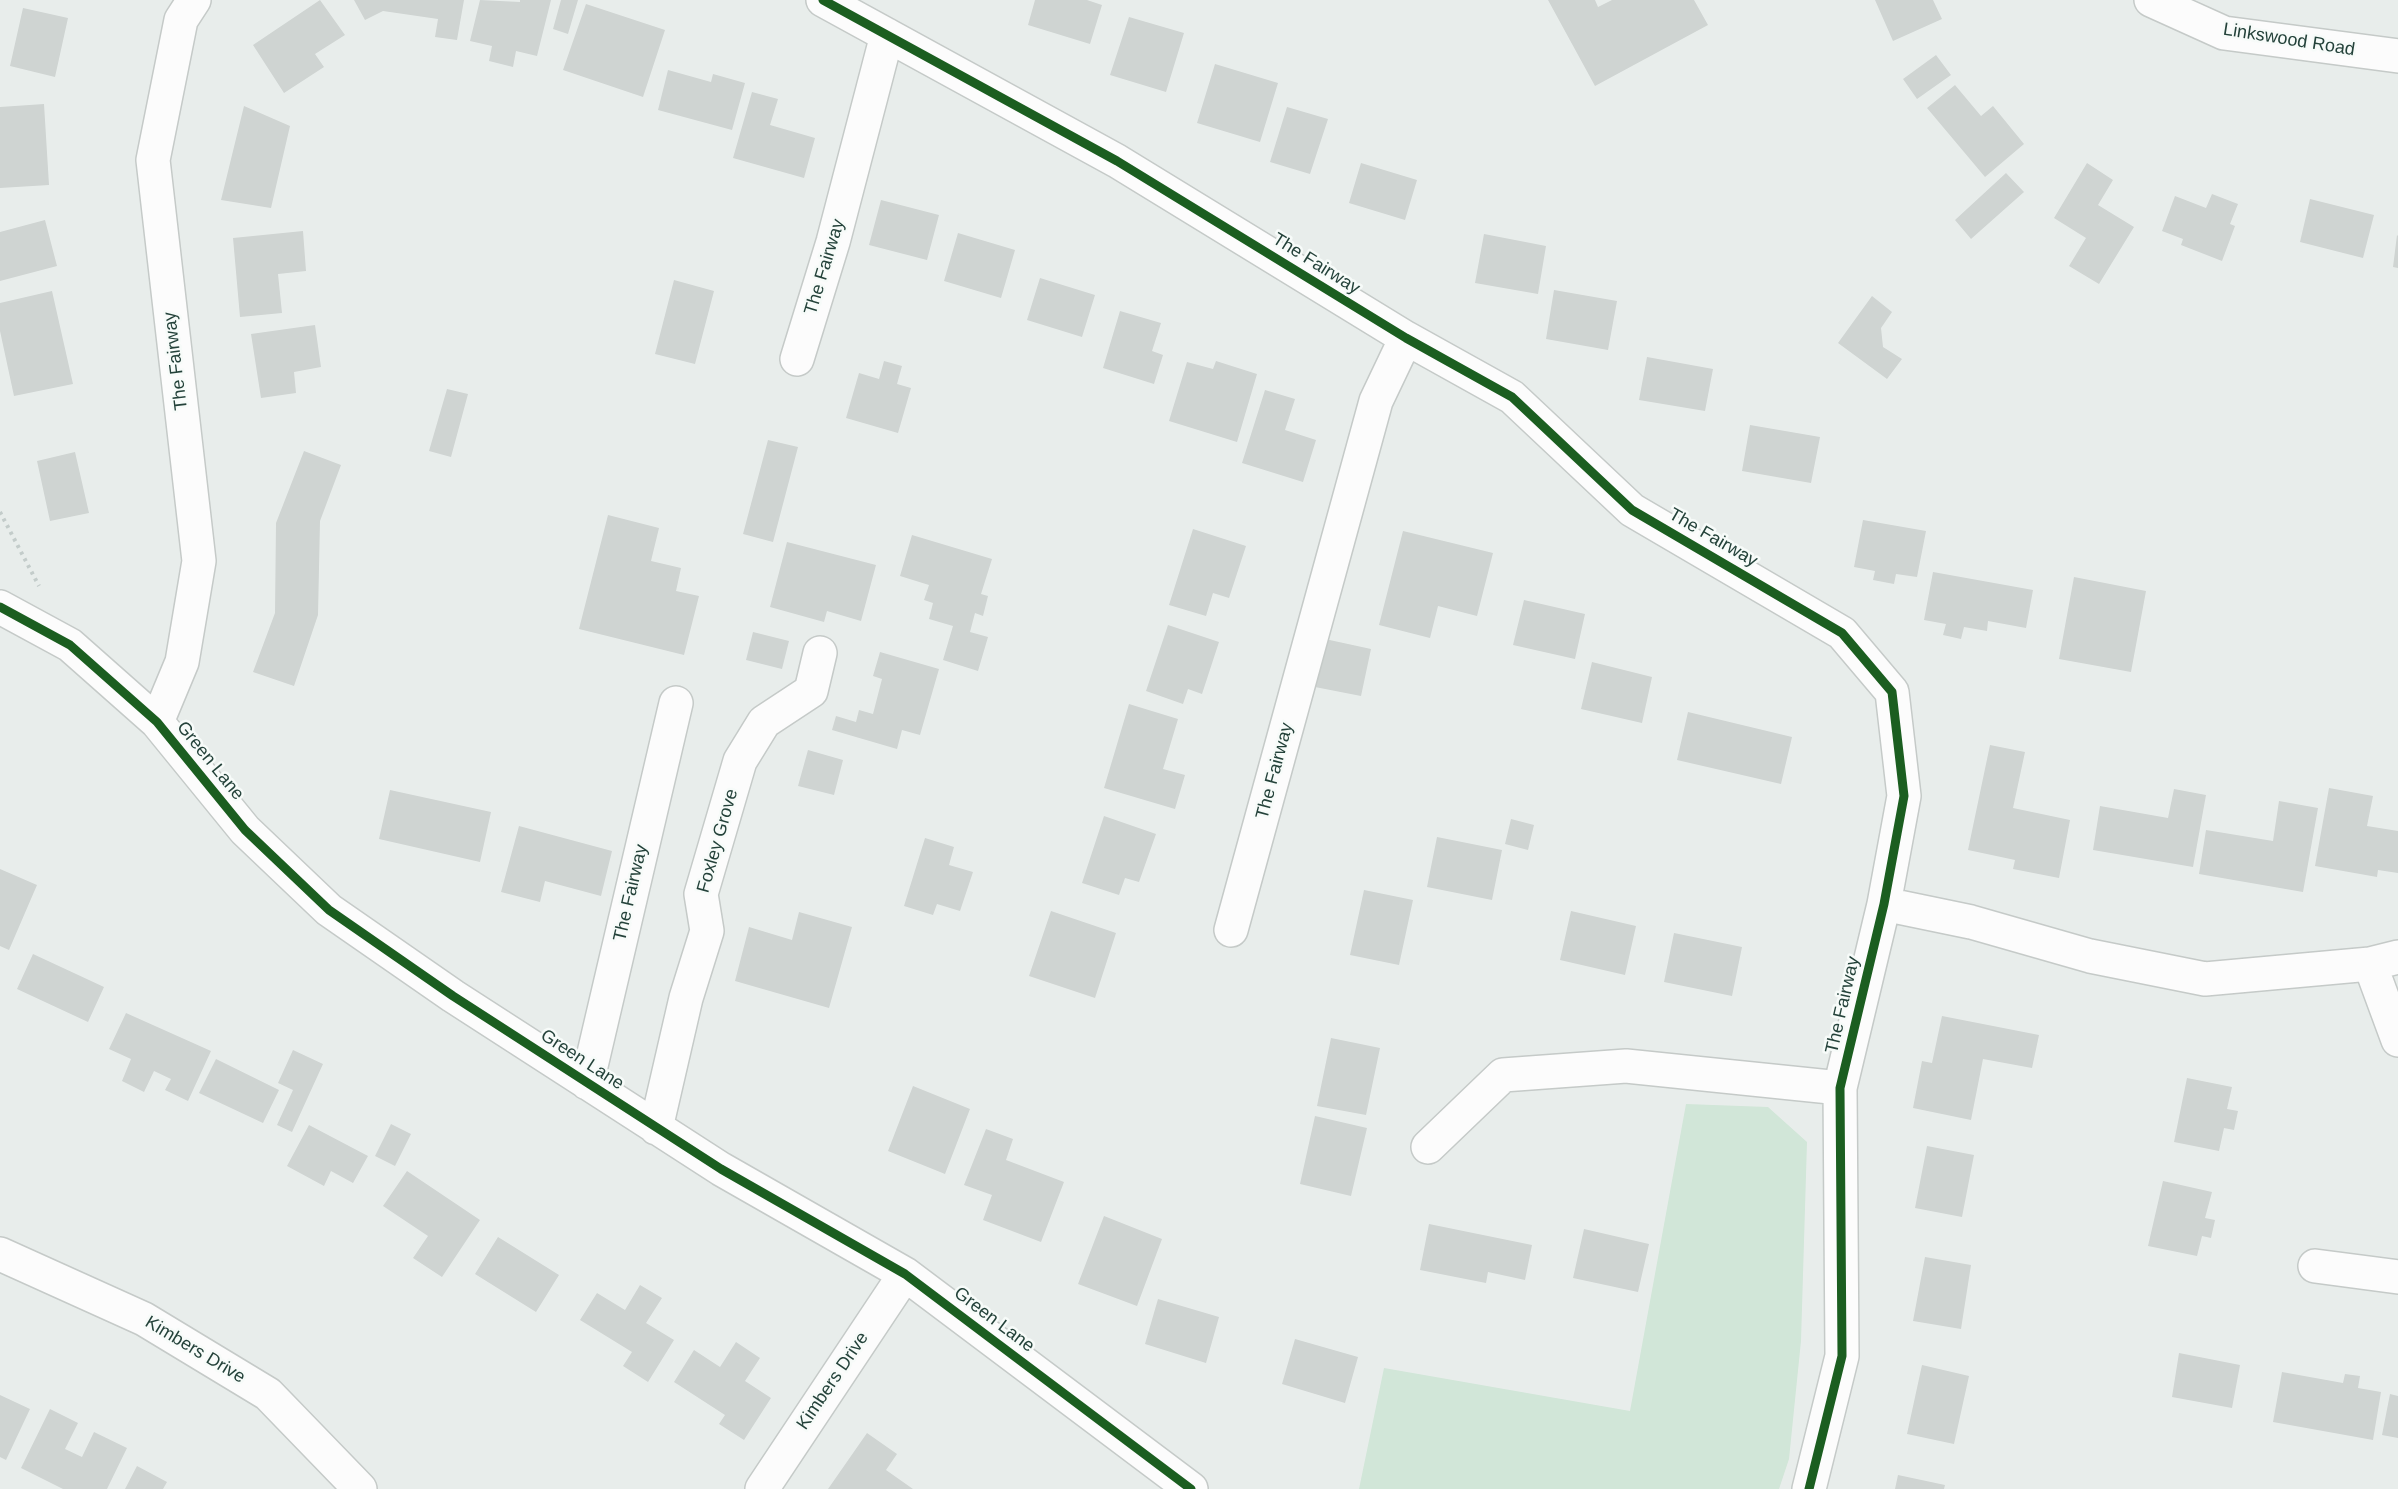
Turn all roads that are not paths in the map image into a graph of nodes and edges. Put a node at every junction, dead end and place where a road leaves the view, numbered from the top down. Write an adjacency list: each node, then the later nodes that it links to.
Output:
1 (194, 0): 11 (street, The Fairway)
2 (823, 0): 4 (street, The Fairway)
3 (2151, 0): 5 (street, Linkswood Road)
4 (888, 35): 6 (street, The Fairway); 7 (street, The Fairway)
5 (2398, 56)
6 (1406, 338): 12 (street, The Fairway); 13 (street, The Fairway)
7 (797, 359)
8 (0, 607): 11 (street, Green Lane)
9 (820, 653): 18 (street, Foxley Grove)
10 (676, 703): 16 (street, The Fairway)
11 (158, 722): 16 (street, Green Lane)
12 (1884, 904): 14 (street); 17 (street, The Fairway)
13 (1232, 930)
14 (2384, 960): 15 (street)
15 (2398, 1040)
16 (586, 1083): 18 (street, Green Lane)
17 (1840, 1088): 19 (street); 27 (street, The Fairway)
18 (656, 1128): 22 (street, Green Lane)
19 (1428, 1147)
20 (0, 1254): 24 (street, Kimbers Drive)
21 (2314, 1266): 23 (street)
22 (905, 1274): 25 (street, Kimbers Drive); 26 (street, Green Lane)
23 (2398, 1277)
24 (360, 1489)
25 (762, 1489)
26 (1191, 1489)
27 (1809, 1489)

